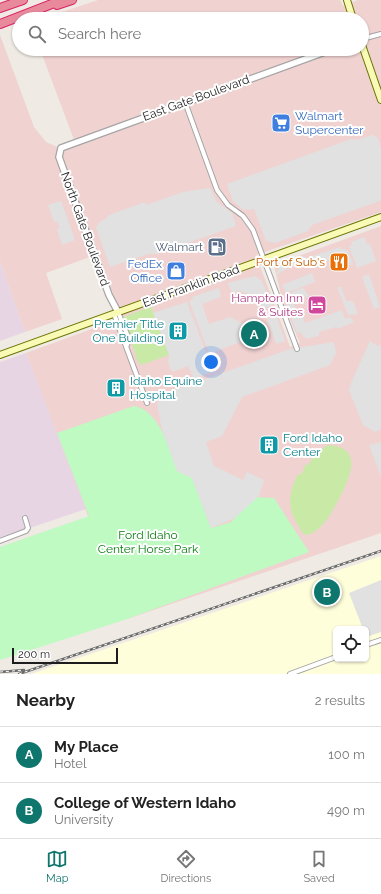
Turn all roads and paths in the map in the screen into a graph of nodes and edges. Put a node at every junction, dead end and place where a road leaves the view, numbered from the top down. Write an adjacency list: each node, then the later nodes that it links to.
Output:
1 (23, 0): 5 (highway)
2 (62, 0): 6 (highway)
3 (72, 0): 6 (highway)
4 (347, 0): 8 (main road)
5 (0, 8)
6 (37, 11): 7 (highway)
7 (34, 12)
8 (351, 12)
9 (12, 20): 10 (highway)
10 (0, 24)
11 (381, 34): 12 (street)
12 (369, 37)
13 (314, 56): 16 (street, East Gate Boulevard)
14 (366, 56): 15 (main road)
15 (381, 100)
16 (185, 102): 17 (street, East Gate Boulevard); 19 (street)
17 (59, 150): 20 (street, North Gate Boulevard)
18 (381, 217): 19 (main road, East Franklin Road)
19 (265, 260): 20 (main road, East Franklin Road); 21 (street)
20 (115, 311): 22 (main road, East Franklin Road); 23 (street)
21 (296, 350)
22 (0, 355)
23 (147, 403)
24 (25, 518): 25 (street)
25 (0, 541)
26 (381, 640): 27 (street)
27 (369, 644)
28 (333, 658): 29 (street)
29 (290, 674)

